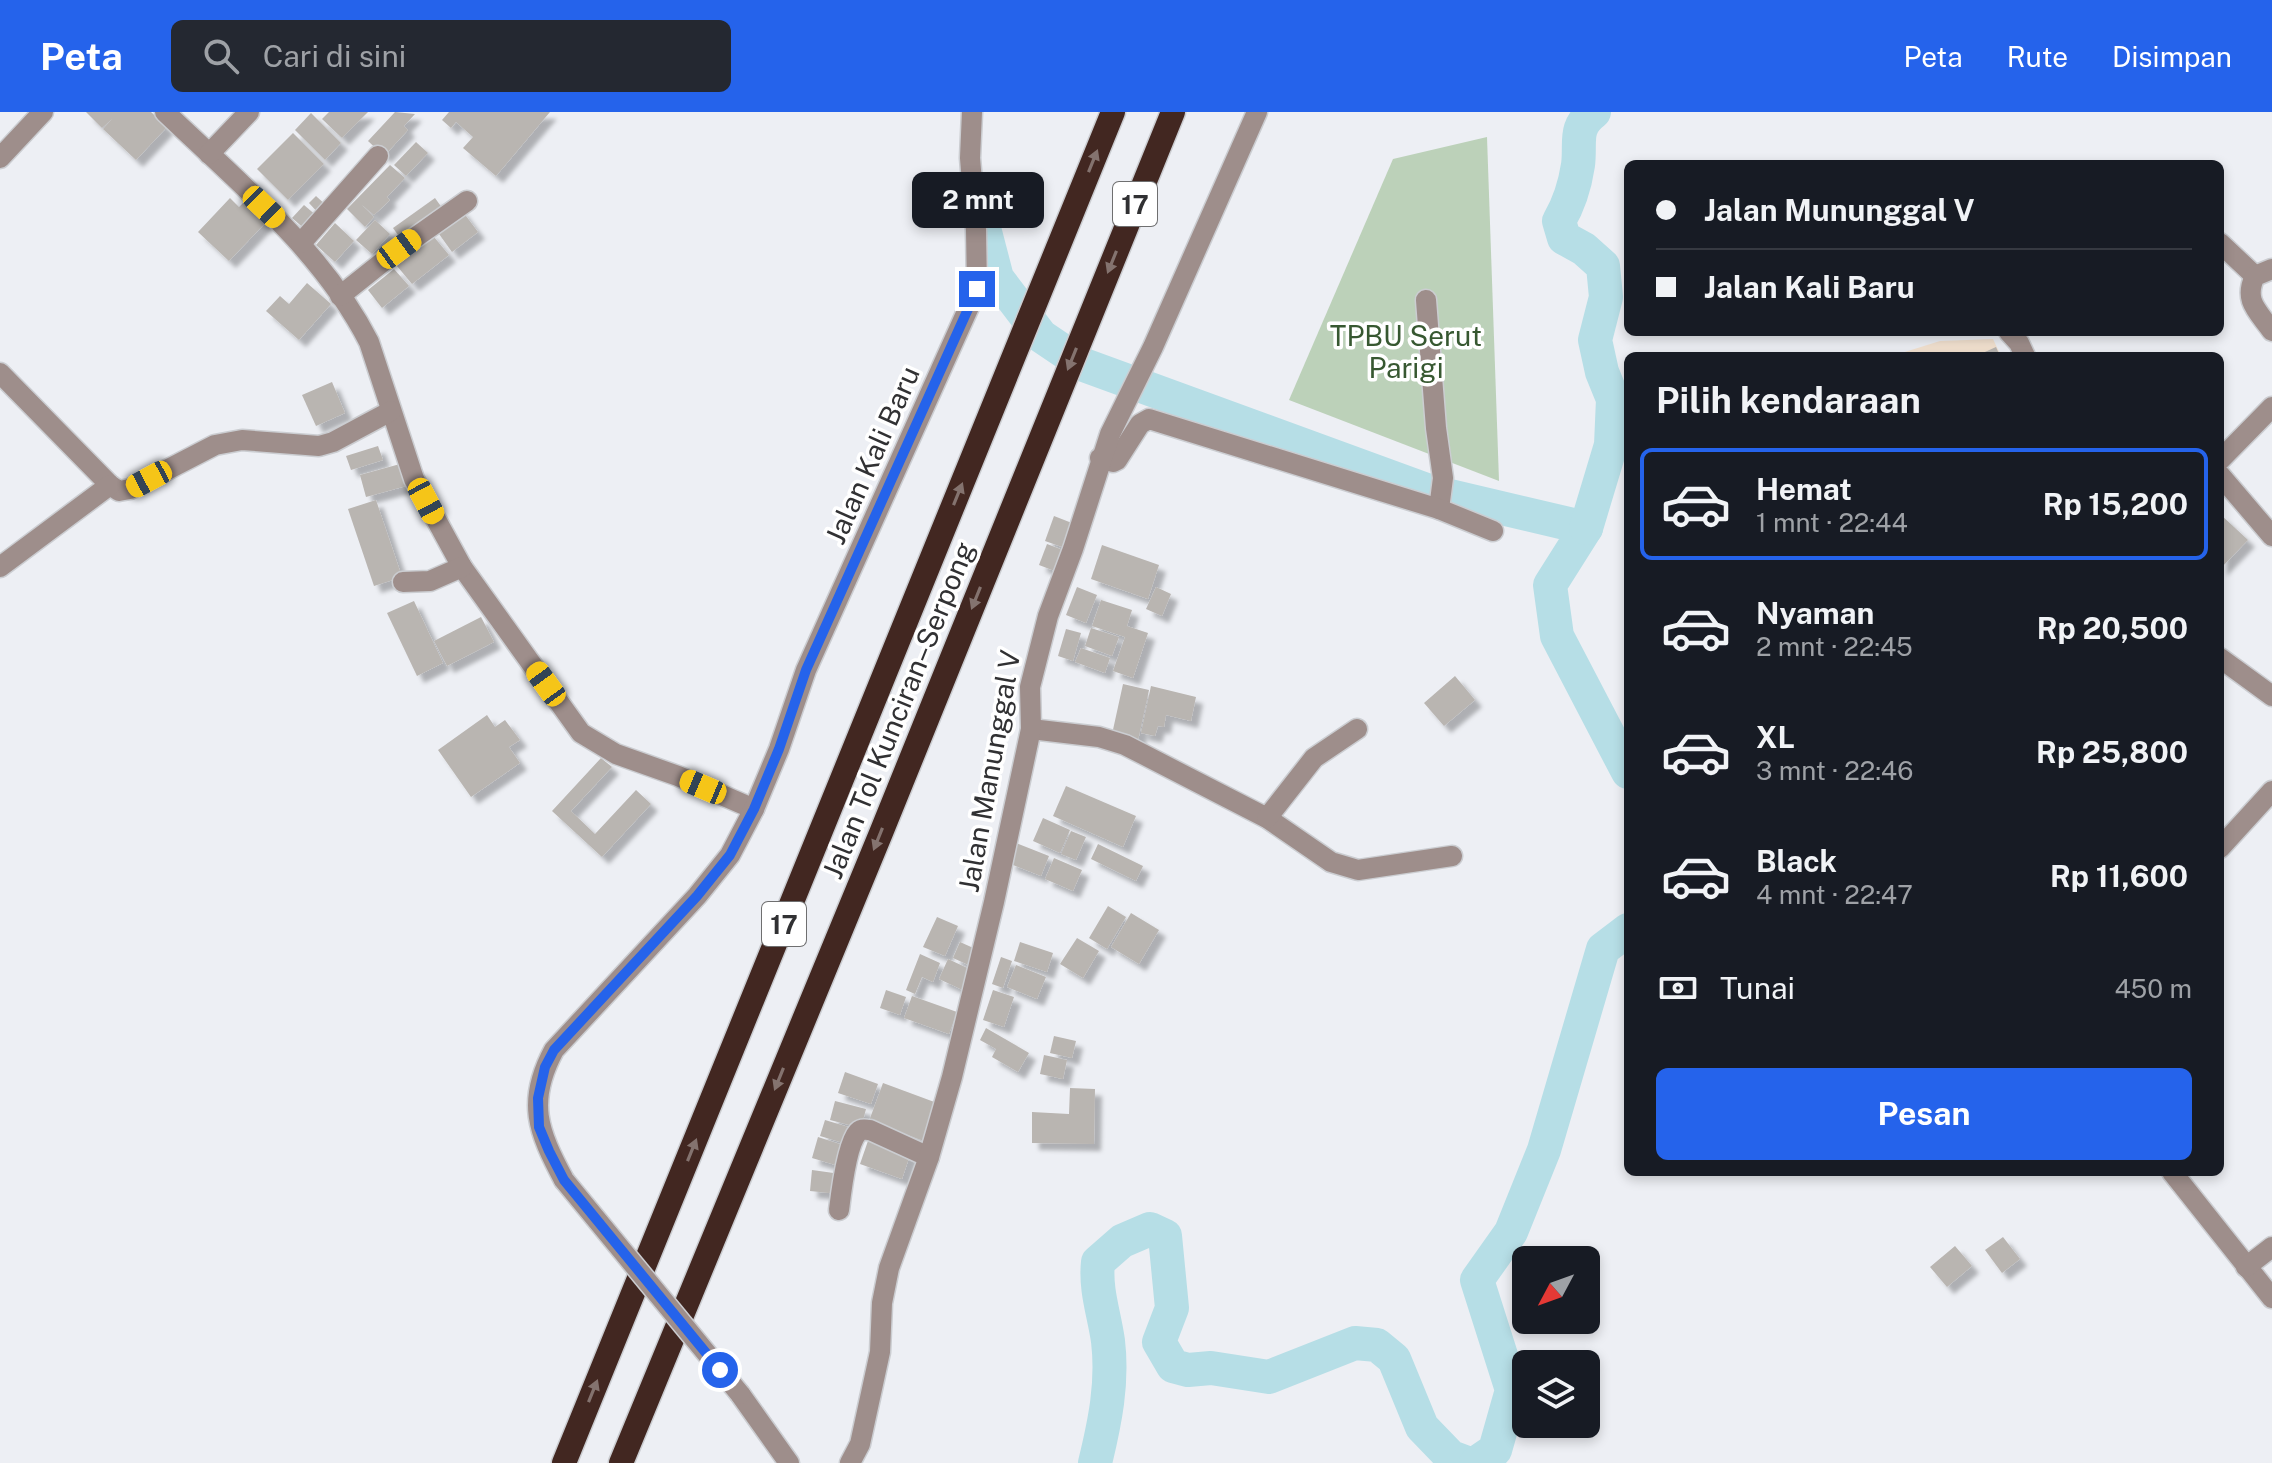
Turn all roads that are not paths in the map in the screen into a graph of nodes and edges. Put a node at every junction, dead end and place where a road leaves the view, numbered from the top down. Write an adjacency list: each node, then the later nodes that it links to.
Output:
1 (43, 112): 10 (street)
2 (249, 112): 8 (street)
3 (972, 112): 36 (street, Jalan Kali Baru)
4 (1113, 112): 46 (highway, Jalan Tol Kunciran–Serpong / 17, one-way to 4)
5 (1173, 112): 47 (highway, Jalan Tol Kunciran–Serpong / 17, one-way to 47)
6 (1257, 112): 22 (street, Jalan Manunggal V)
7 (172, 114): 8 (street)
8 (209, 154): 12 (street)
9 (378, 156): 12 (street)
10 (0, 158)
11 (467, 201): 15 (street)
12 (301, 243): 15 (street)
13 (2224, 246): 14 (street)
14 (2264, 273): 17 (street)
15 (340, 296): 20 (street)
16 (1426, 300): 25 (street)
17 (2272, 331)
18 (0, 373): 24 (street)
19 (2272, 407): 21 (street)
20 (391, 411): 24 (street); 29 (street)
21 (2224, 456)
22 (1100, 458): 25 (street); 33 (street, Jalan Manunggal V)
23 (2224, 483): 27 (street)
24 (110, 485): 28 (street)
25 (1441, 495): 26 (street)
26 (1493, 531)
27 (2272, 536)
28 (0, 567)
29 (462, 567): 30 (street); 36 (street)
30 (403, 582)
31 (2224, 661): 32 (street)
32 (2272, 696)
33 (1031, 729): 37 (street); 40 (street, Jalan Manunggal V)
34 (1357, 729): 37 (street)
35 (2272, 791): 38 (street)
36 (754, 809): 48 (street, Jalan Kali Baru, bridge)
37 (1267, 818): 39 (street)
38 (2227, 827)
39 (1452, 856)
40 (929, 1157): 42 (street); 49 (street, Jalan Manunggal V)
41 (2175, 1176): 44 (street)
42 (839, 1210)
43 (2272, 1247): 44 (street)
44 (2246, 1267): 45 (street)
45 (2272, 1298)
46 (564, 1463)
47 (621, 1463)
48 (789, 1463)
49 (850, 1463)

